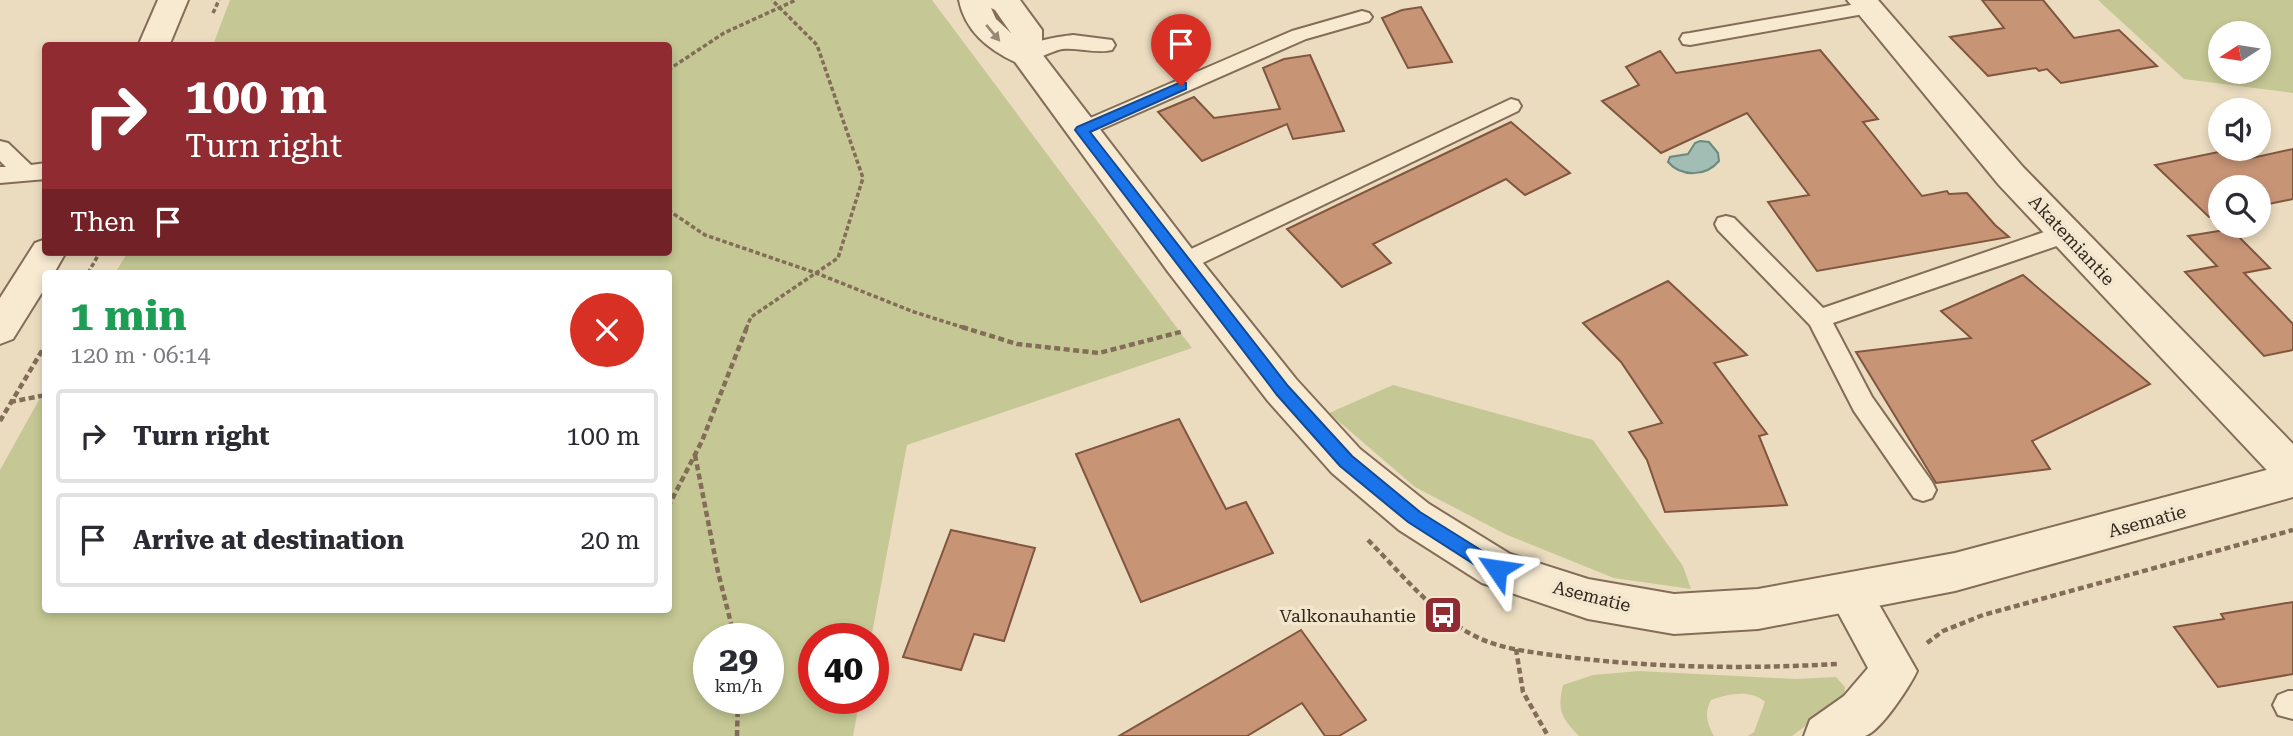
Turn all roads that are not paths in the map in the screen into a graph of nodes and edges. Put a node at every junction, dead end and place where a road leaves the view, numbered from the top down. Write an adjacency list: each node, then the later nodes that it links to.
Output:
1 (173, 0): 7 (street)
2 (974, 0): 9 (street, Asematie, one-way to 9)
3 (999, 0): 9 (street, Asematie)
4 (1865, 4): 6 (lane); 16 (street, Akatemiantie)
5 (1363, 17): 11 (lane)
6 (1689, 39)
7 (155, 42)
8 (1105, 45): 9 (lane)
9 (1026, 55): 11 (street, Asematie)
10 (1511, 106): 18 (lane)
11 (1082, 130): 18 (street, Asematie)
12 (0, 148): 13 (lane)
13 (36, 172): 14 (lane)
14 (0, 175)
15 (1726, 225): 19 (lane)
16 (2066, 234): 19 (lane); 21 (street, Akatemiantie)
17 (46, 256): 20 (street)
18 (1182, 263): 24 (street, Asematie)
19 (1819, 319): 23 (lane)
20 (0, 329)
21 (2293, 471)
22 (2293, 480): 24 (street, Asematie)
23 (1923, 490)
24 (1850, 594): 25 (street)
25 (1827, 736)

